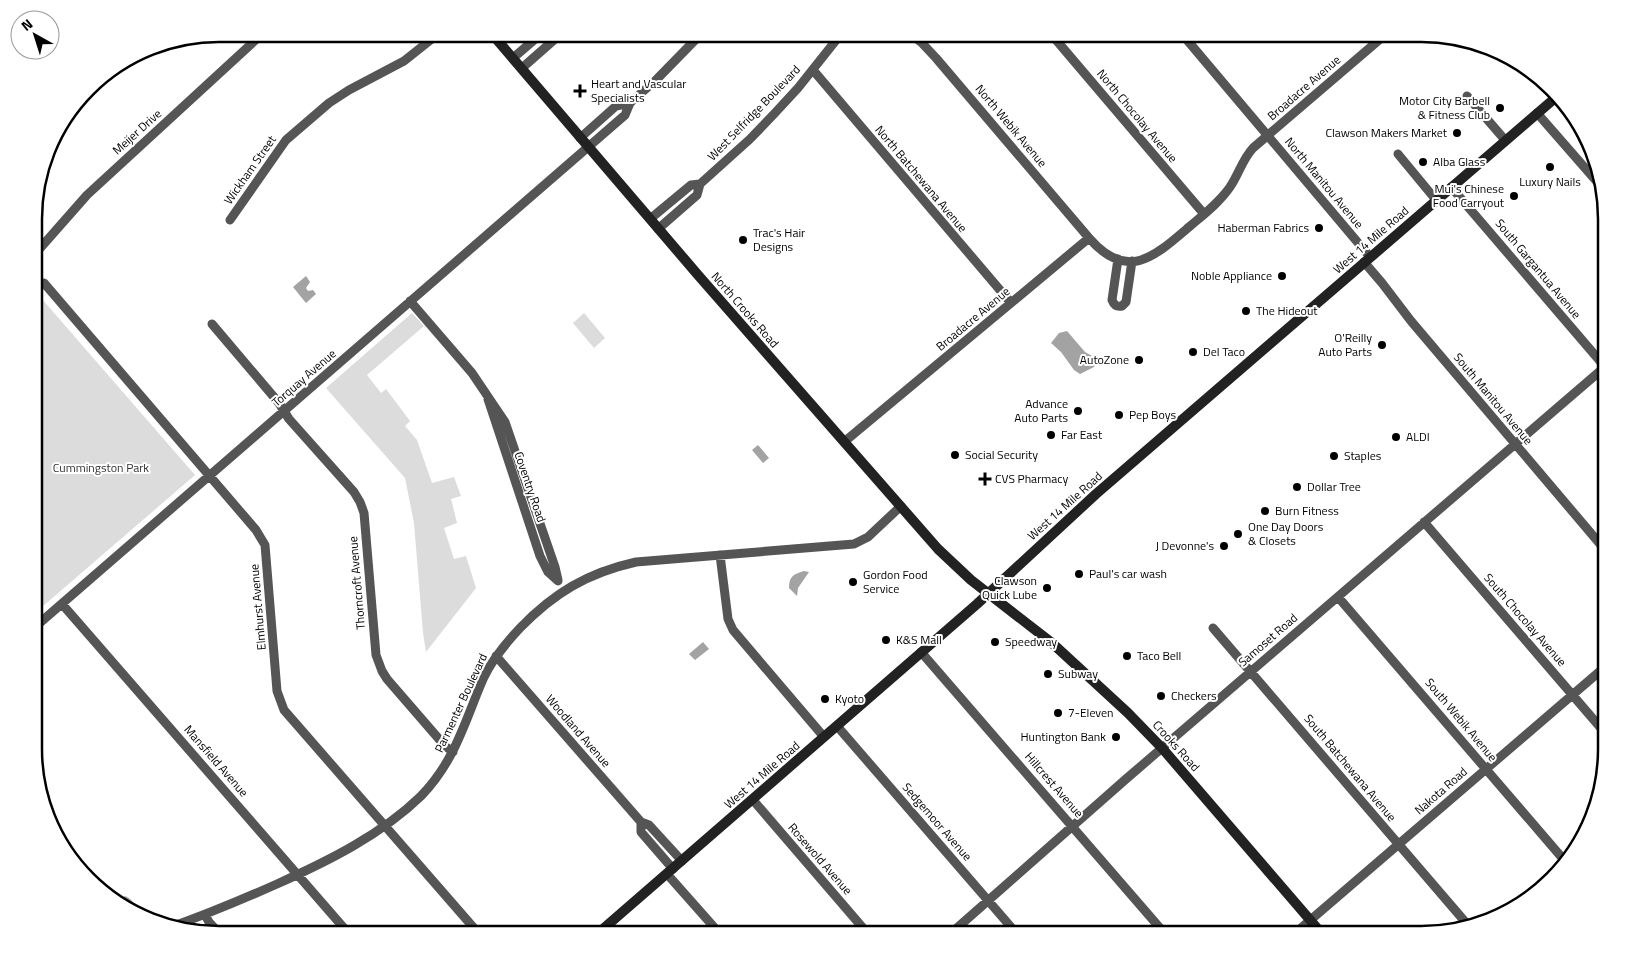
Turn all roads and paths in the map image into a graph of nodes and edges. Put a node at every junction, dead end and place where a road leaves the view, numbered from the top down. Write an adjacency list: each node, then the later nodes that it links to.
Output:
1 (834, 42): 14 (street, West Selfridge Boulevard)
2 (921, 42): 32 (street, North Webik Avenue)
3 (1058, 42): 28 (street, North Chocolay Avenue)
4 (1189, 42): 19 (street, North Manitou Avenue)
5 (1377, 42): 19 (street, Broadacre Avenue)
6 (252, 43): 33 (street, Meijer Drive)
7 (427, 43): 30 (street, Wickham Street)
8 (500, 43): 12 (main road, North Crooks Road)
9 (531, 43): 12 (street)
10 (550, 43): 13 (street)
11 (694, 43): 17 (street)
12 (513, 58): 13 (main road, North Crooks Road)
13 (522, 68): 20 (main road, North Crooks Road)
14 (812, 70): 25 (street, West Selfridge Boulevard); 39 (street, North Batchewana Avenue)
15 (1467, 96): 21 (street)
16 (1552, 101): 18 (main road, West 14 Mile Road)
17 (630, 103): 20 (street); 22 (street, Torquay Avenue)
18 (1537, 113): 21 (main road, West 14 Mile Road); 24 (street)
19 (1267, 135): 28 (street, Broadacre Avenue); 35 (street, North Manitou Avenue)
20 (580, 138): 22 (main road, North Crooks Road)
21 (1505, 140): 26 (main road, West 14 Mile Road)
22 (589, 147): 29 (main road, North Crooks Road); 38 (street, Torquay Avenue)
23 (1398, 154): 27 (street)
24 (1591, 175)
25 (700, 184): 29 (street, West Selfridge Boulevard); 31 (street, West Selfridge Boulevard)
26 (1451, 187): 27 (main road, West 14 Mile Road); 41 (street, South Gargantua Avenue)
27 (1436, 200): 35 (main road, West 14 Mile Road)
28 (1204, 214): 36 (street, Broadacre Avenue)
29 (650, 219): 31 (main road, North Crooks Road)
30 (230, 220)
31 (658, 229): 44 (main road, North Crooks Road)
32 (1089, 238): 34 (street); 39 (street, Broadacre Avenue)
33 (42, 246)
34 (1118, 259): 36 (street); 36 (street)
35 (1367, 259): 45 (street, South Manitou Avenue); 52 (main road, West 14 Mile Road)
36 (1132, 262)
37 (44, 283): 46 (street, Elmhurst Avenue)
38 (410, 302): 43 (street, Torquay Avenue); 51 (street, Coventry Road)
39 (1011, 303): 44 (street, Broadacre Avenue)
40 (212, 324): 43 (street, Thorncroft Avenue)
41 (1597, 357)
42 (1597, 374): 45 (street, Samoset Road)
43 (284, 412): 46 (street, Torquay Avenue); 66 (street, Thorncroft Avenue)
44 (844, 442): 47 (main road, North Crooks Road)
45 (1515, 444): 48 (street, Samoset Road); 49 (street, South Manitou Avenue)
46 (210, 476): 54 (street, Torquay Avenue); 70 (street, Elmhurst Avenue)
47 (901, 506): 50 (street, Parmenter Boulevard); 52 (main road, North Crooks Road)
48 (1424, 522): 53 (street, Samoset Road); 61 (street, South Chocolay Avenue)
49 (1598, 541)
50 (720, 555): 51 (street, Parmenter Boulevard); 64 (street)
51 (564, 590): 58 (street, Parmenter Boulevard)
52 (989, 593): 57 (main road, West 14 Mile Road); 65 (main road, Crooks Road)
53 (1338, 597): 59 (street, Samoset Road); 67 (street, South Webik Avenue)
54 (62, 604): 55 (street, Torquay Avenue); 76 (street, Mansfield Avenue)
55 (42, 621)
56 (1213, 628): 59 (street, South Batchewana Avenue)
57 (921, 652): 63 (main road, West 14 Mile Road); 71 (street, Hillcrest Avenue)
58 (496, 656): 66 (street, Parmenter Boulevard); 69 (street, Woodland Avenue)
59 (1251, 672): 65 (street, Samoset Road); 72 (street, South Batchewana Avenue)
60 (1598, 673): 61 (street, Nakota Road)
61 (1572, 695): 62 (street, South Chocolay Avenue); 67 (street, Nakota Road)
62 (1598, 725)
63 (838, 726): 64 (main road, West 14 Mile Road); 77 (street, Sedgemoor Avenue)
64 (824, 737): 68 (main road, West 14 Mile Road)
65 (1162, 748): 71 (street, Samoset Road); 79 (main road, Crooks Road)
66 (453, 752): 70 (street, Parmenter Boulevard)
67 (1486, 769): 72 (street, Nakota Road); 73 (street, South Webik Avenue)
68 (752, 800): 74 (main road, West 14 Mile Road); 87 (street, Rosewold Avenue)
69 (641, 822): 74 (street, Woodland Avenue); 75 (street, Woodland Avenue)
70 (384, 826): 76 (street, Parmenter Boulevard); 84 (street, Elmhurst Avenue)
71 (1072, 826): 77 (street, Samoset Road); 90 (street, Hillcrest Avenue)
72 (1399, 844): 79 (street, Nakota Road); 80 (street, South Batchewana Avenue)
73 (1561, 857)
74 (682, 861): 75 (main road, West 14 Mile Road)
75 (670, 872): 85 (main road, West 14 Mile Road); 86 (street, Woodland Avenue)
76 (298, 874): 78 (street, Parmenter Boulevard); 83 (street, Mansfield Avenue)
77 (988, 901): 88 (street, Samoset Road); 89 (street, Sedgemoor Avenue)
78 (205, 914): 81 (street, Parmenter Boulevard); 82 (street)
79 (1310, 920): 91 (street, Nakota Road); 92 (main road, Crooks Road)
80 (1464, 921)
81 (183, 922)
82 (213, 926)
83 (342, 926)
84 (472, 926)
85 (607, 926)
86 (714, 926)
87 (862, 926)
88 (959, 926)
89 (1010, 926)
90 (1158, 926)
91 (1303, 926)
92 (1315, 926)

